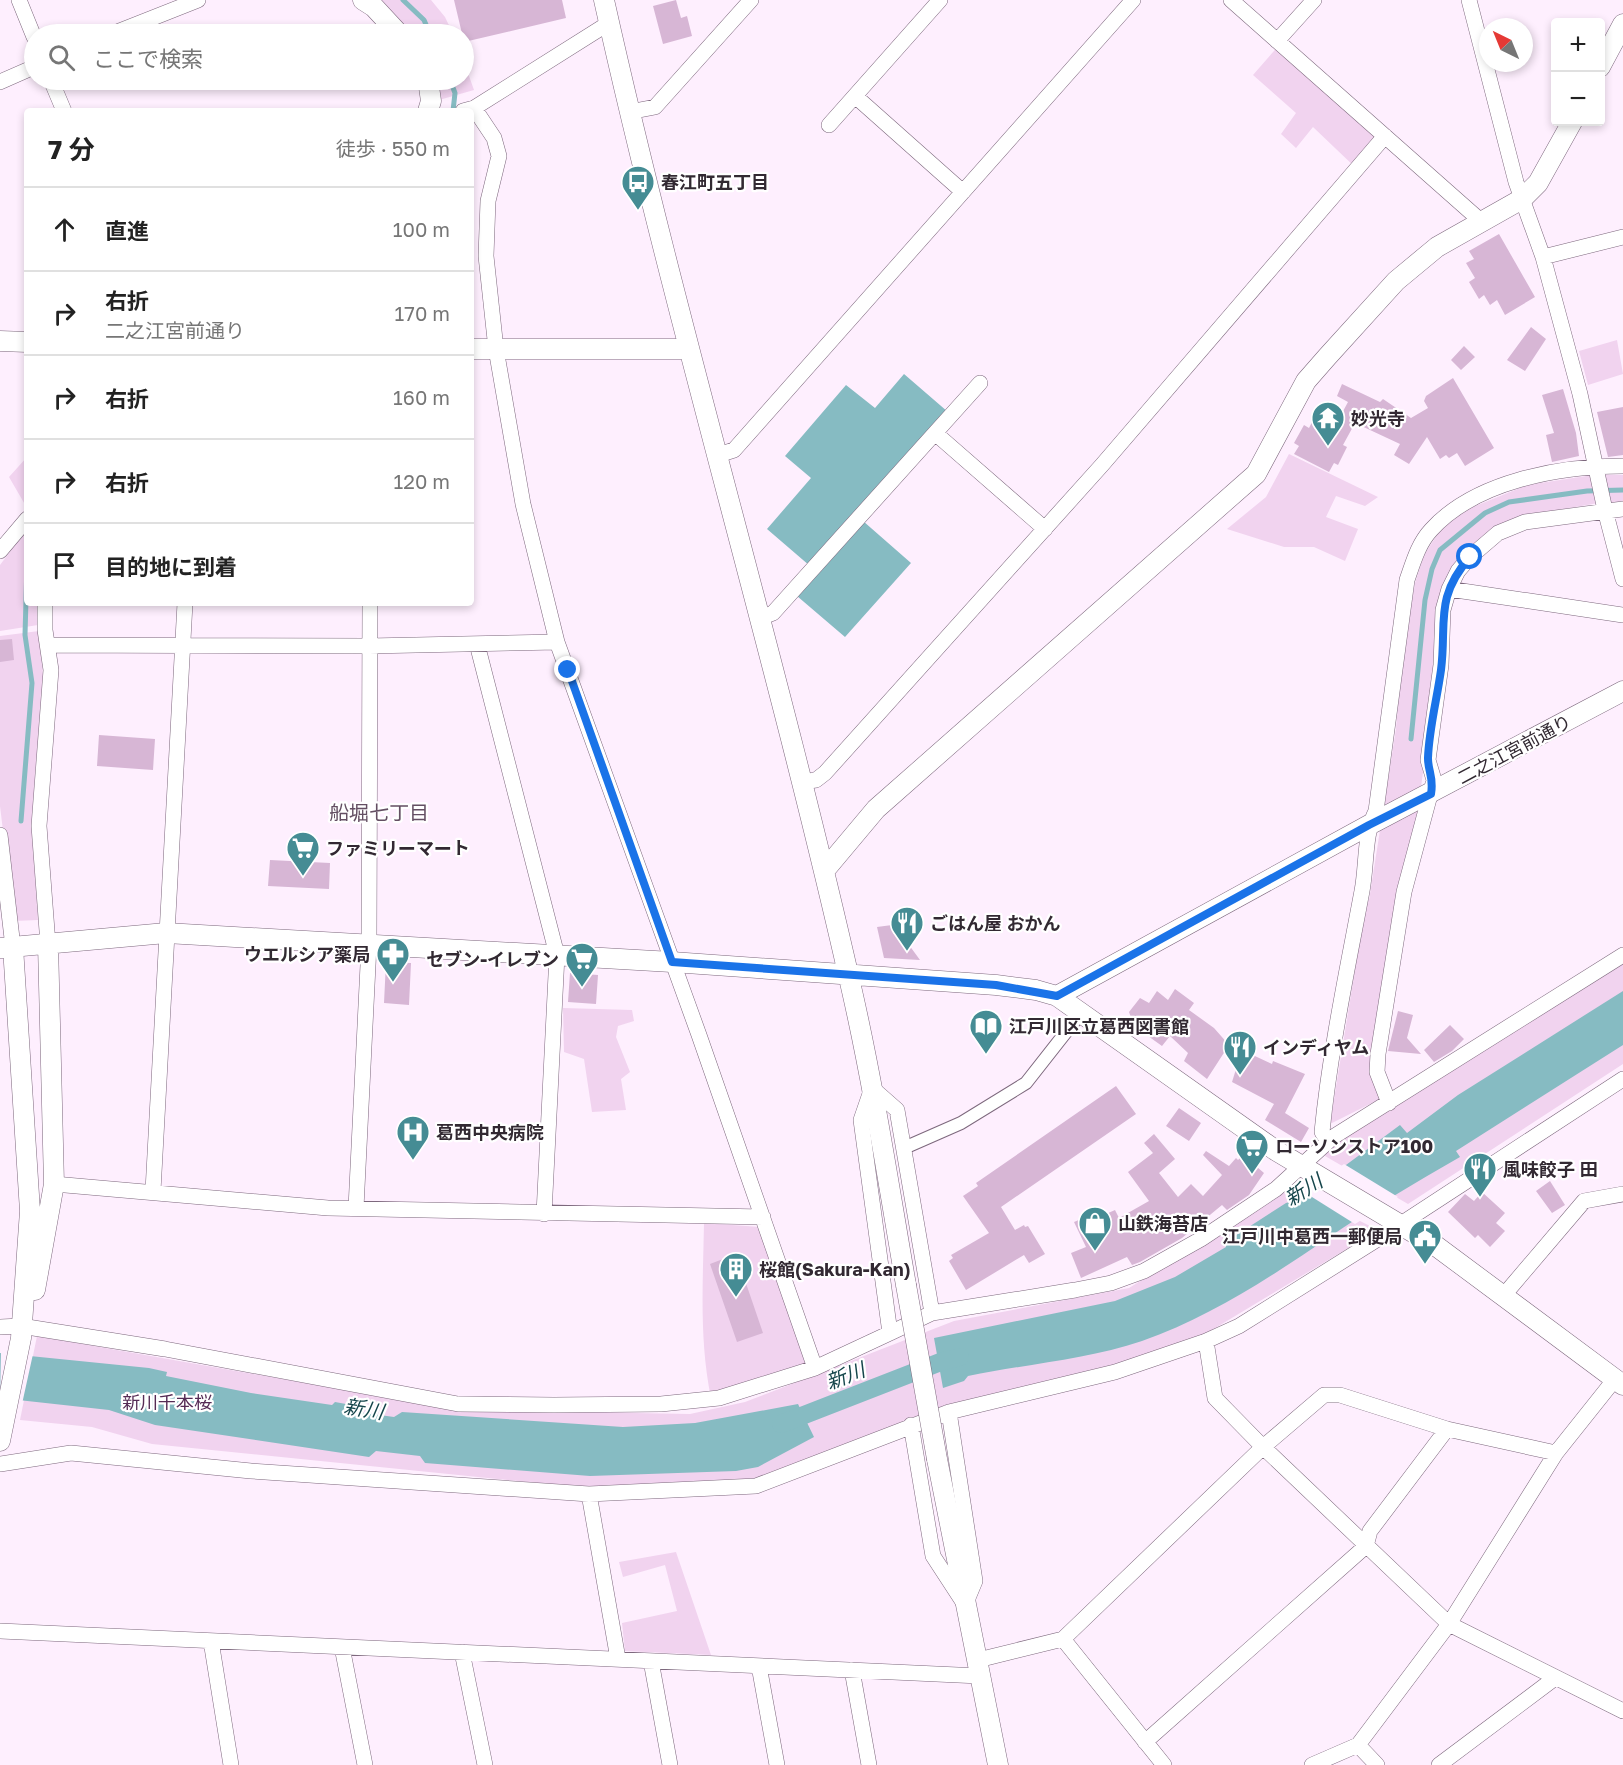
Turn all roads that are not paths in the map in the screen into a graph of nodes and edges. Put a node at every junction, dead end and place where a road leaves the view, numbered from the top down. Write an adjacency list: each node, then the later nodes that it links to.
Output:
1 (19, 0): 12 (street)
2 (198, 0): 13 (street)
3 (363, 0): 14 (street)
4 (604, 0): 11 (street)
5 (751, 0): 26 (street)
6 (940, 0): 22 (street)
7 (1133, 0): 31 (street)
8 (1231, 0): 16 (street)
9 (1314, 0): 16 (street)
10 (1469, 0): 32 (street)
11 (609, 23): 25 (street); 26 (street)
12 (29, 24)
13 (137, 24)
14 (390, 24)
15 (1623, 24): 17 (street)
16 (1277, 41): 30 (street)
17 (1605, 58)
18 (24, 71): 19 (street)
19 (0, 82)
20 (55, 90): 23 (street)
21 (429, 90): 24 (street)
22 (855, 96): 28 (street); 31 (street)
23 (63, 108)
24 (429, 108)
25 (470, 108)
26 (629, 112): 40 (street)
27 (474, 116): 39 (street)
28 (829, 125)
29 (1570, 126): 32 (street)
30 (1385, 136): 33 (street); 49 (street)
31 (963, 192): 43 (street)
32 (1522, 199): 33 (street); 35 (street)
33 (1482, 222): 68 (street)
34 (1623, 237): 35 (street)
35 (1544, 256): 45 (street)
36 (0, 341): 37 (street)
37 (24, 342)
38 (474, 349): 39 (street)
39 (496, 349): 40 (street); 58 (street)
40 (689, 349): 43 (street)
41 (980, 383): 42 (street)
42 (935, 433): 49 (street); 57 (street)
43 (718, 455): 57 (street)
44 (1623, 466): 45 (street)
45 (1598, 473): 46 (street); 66 (street)
46 (1604, 505): 47 (street); 51 (street); 52 (street)
47 (1623, 509)
48 (24, 523): 50 (street)
49 (1045, 529): 64 (street)
50 (0, 551)
51 (1623, 579)
52 (1449, 589): 56 (street); 65 (street)
53 (45, 606): 60 (street)
54 (185, 606): 61 (street)
55 (370, 606): 62 (street)
56 (1623, 615)
57 (760, 618): 64 (street)
58 (557, 642): 59 (street); 75 (street)
59 (477, 644): 62 (street); 73 (street)
60 (48, 645): 61 (street); 70 (street)
61 (182, 645): 62 (street); 69 (street)
62 (369, 646): 71 (street)
63 (1623, 691): 65 (street, 二之江宮前通り)
64 (801, 782): 68 (street)
65 (1431, 794): 66 (street, 二之江宮前通り); 81 (street)
66 (1369, 825): 77 (street, 二之江宮前通り); 82 (street)
67 (0, 835): 72 (street)
68 (824, 871): 76 (street)
69 (166, 933): 70 (street); 71 (street); 86 (street)
70 (48, 944): 72 (street); 85 (street)
71 (369, 945): 73 (street); 88 (street)
72 (6, 947): 95 (street)
73 (557, 955): 75 (street); 89 (street)
74 (1623, 955): 81 (street)
75 (672, 962): 76 (street); 90 (street)
76 (848, 974): 77 (street); 80 (street)
77 (1057, 996): 78 (street)
78 (1081, 1013): 83 (street); 84 (street)
79 (1623, 1079): 91 (street)
80 (872, 1088): 83 (street); 96 (street); 109 (street, bridge)
81 (1389, 1103): 82 (street)
82 (1328, 1141): 84 (street)
83 (904, 1148): 93 (street)
84 (1306, 1169): 91 (street); 93 (street)
85 (54, 1184): 86 (street); 95 (street)
86 (153, 1191): 88 (street)
87 (1623, 1194): 92 (street)
88 (356, 1208): 89 (street)
89 (544, 1214): 90 (street)
90 (763, 1218): 98 (street)
91 (1395, 1222): 92 (street); 97 (street)
92 (1504, 1295): 99 (street)
93 (932, 1313): 96 (street)
94 (0, 1327): 95 (street)
95 (21, 1332): 98 (street); 103 (street)
96 (890, 1334): 98 (street)
97 (1206, 1341): 100 (street); 104 (street)
98 (815, 1368)
99 (1619, 1382): 105 (street)
100 (949, 1412): 101 (street); 109 (street)
101 (911, 1425): 107 (street); 109 (street)
102 (1447, 1429): 104 (street); 105 (street); 108 (street)
103 (0, 1441)
104 (1263, 1448): 108 (street); 112 (street)
105 (1556, 1452): 110 (street)
106 (0, 1464): 107 (street)
107 (589, 1494): 116 (street)
108 (1366, 1546): 110 (street); 123 (street)
109 (965, 1605): 119 (street)
110 (1449, 1624): 121 (street); 124 (street)
111 (0, 1631): 113 (street)
112 (1063, 1639): 119 (street); 123 (street)
113 (212, 1641): 114 (street); 125 (street)
114 (342, 1647): 115 (street); 126 (street)
115 (462, 1652): 116 (street); 127 (street)
116 (618, 1659): 117 (street)
117 (651, 1661): 118 (street); 128 (street)
118 (759, 1665): 120 (street); 129 (street)
119 (979, 1668): 120 (street); 131 (street)
120 (852, 1670): 130 (street)
121 (1555, 1678): 122 (street); 135 (street)
122 (1623, 1711)
123 (1145, 1742): 132 (street)
124 (1358, 1745): 133 (street); 134 (street)
125 (231, 1765)
126 (365, 1765)
127 (485, 1765)
128 (670, 1765)
129 (777, 1765)
130 (869, 1765)
131 (998, 1765)
132 (1164, 1765)
133 (1312, 1765)
134 (1377, 1765)
135 (1439, 1765)

